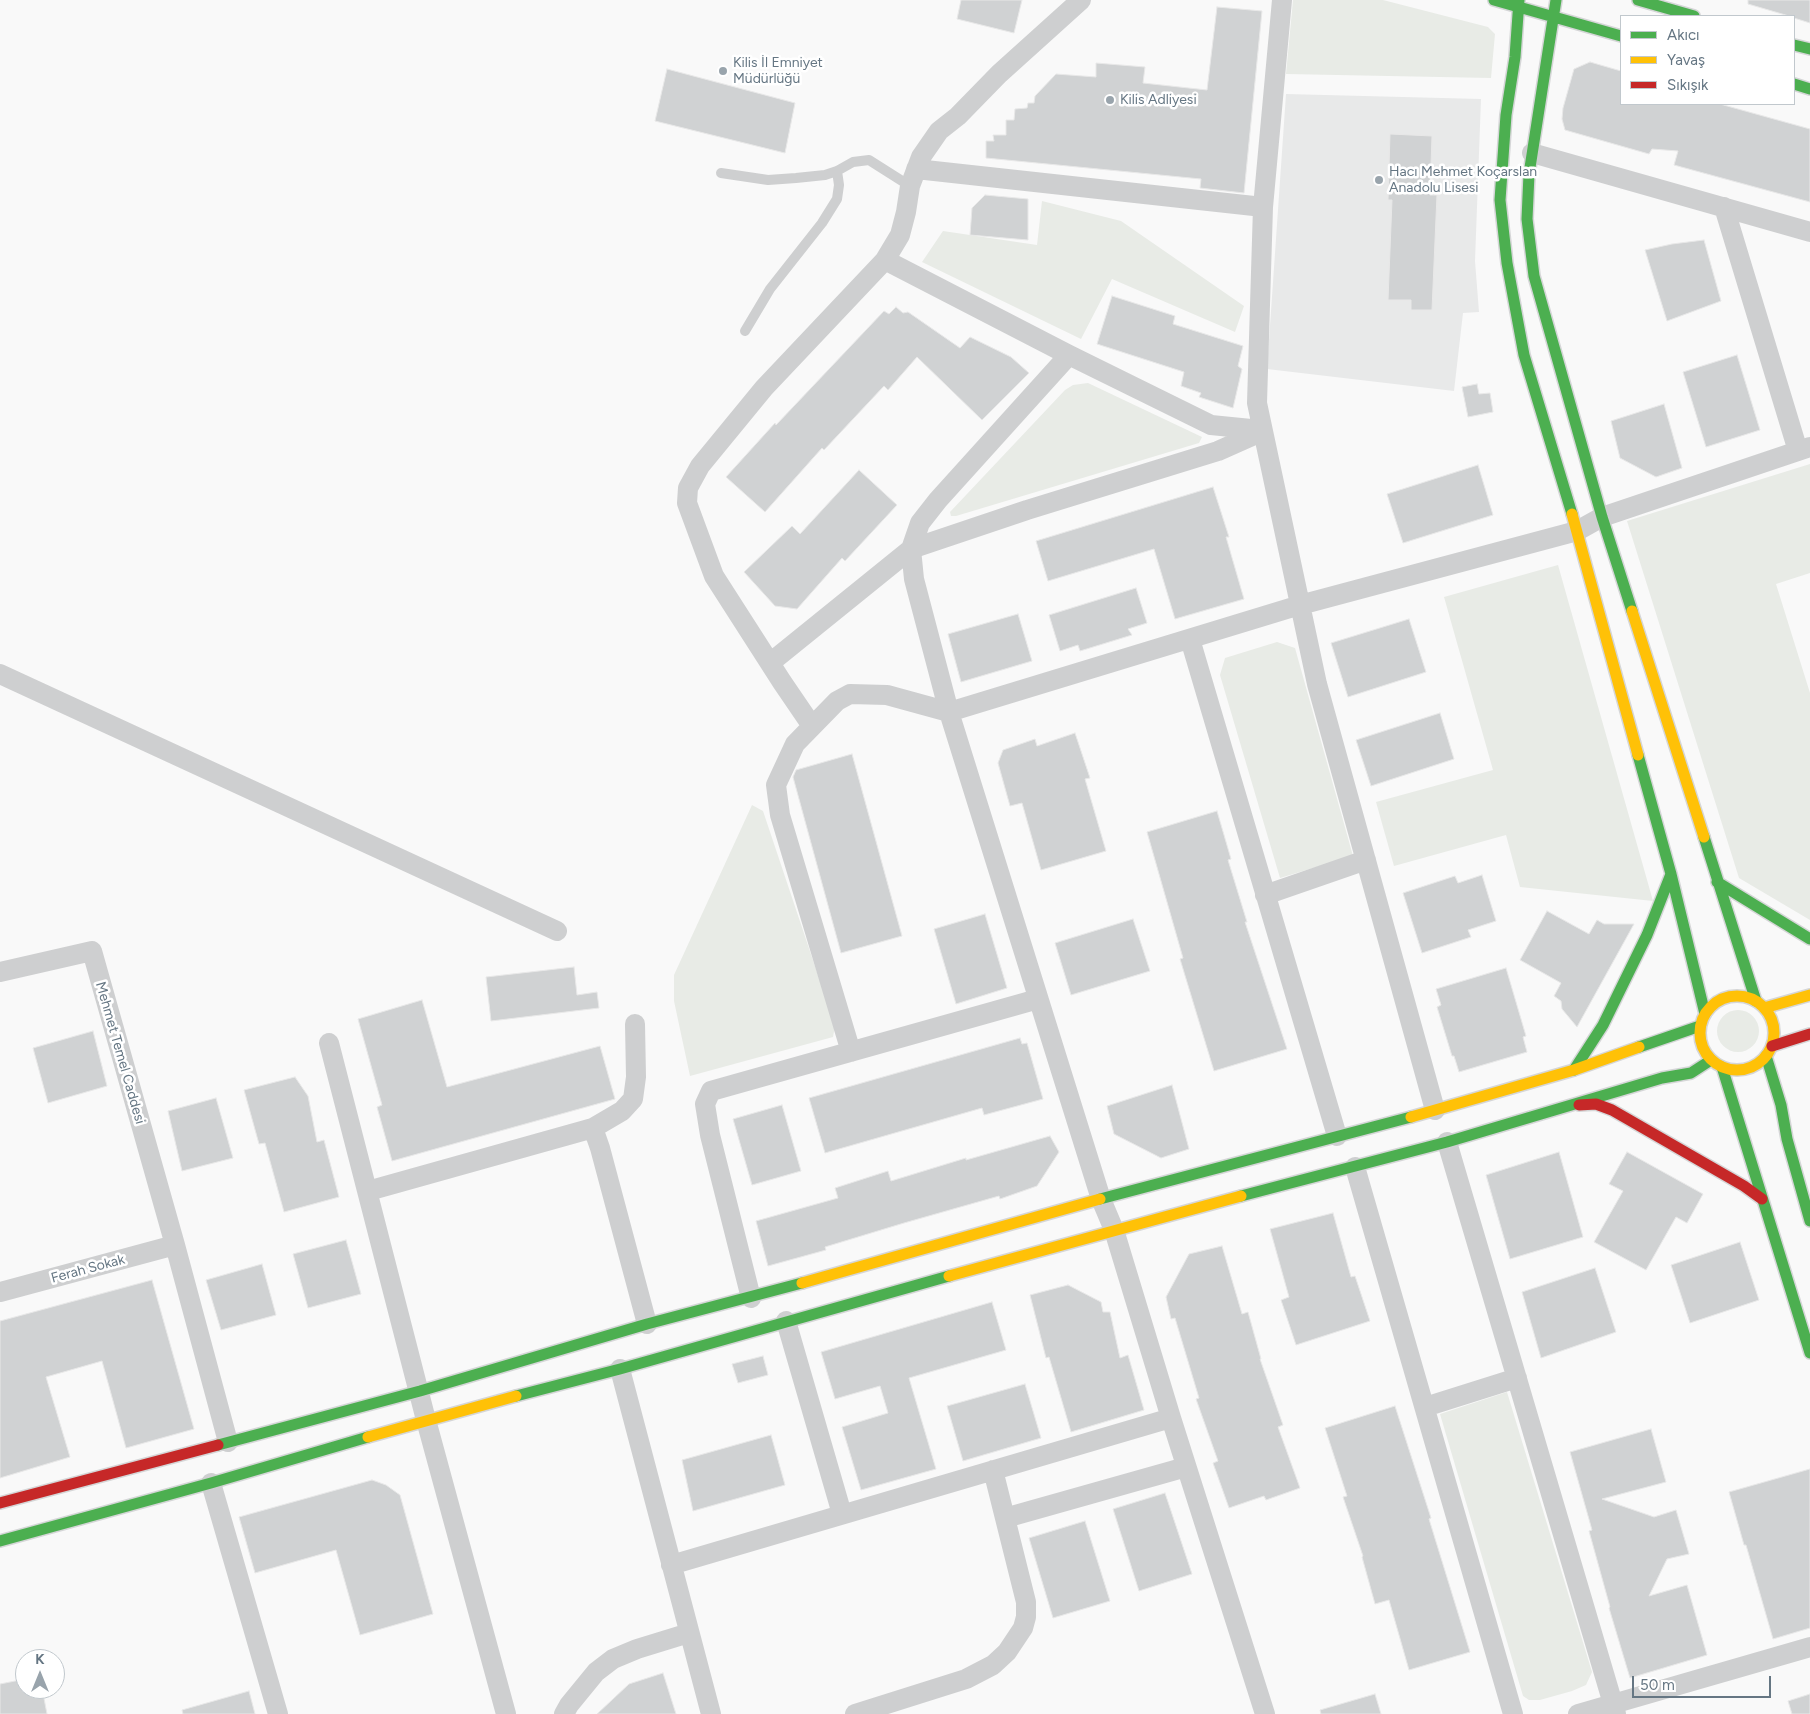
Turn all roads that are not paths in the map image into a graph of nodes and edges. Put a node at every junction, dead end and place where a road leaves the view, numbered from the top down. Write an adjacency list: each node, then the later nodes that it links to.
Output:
1 (1080, 0): 17 (street)
2 (1282, 0): 18 (street)
3 (1494, 0): 6 (street)
4 (1556, 0): 8 (street)
5 (1646, 1): 7 (street)
6 (1519, 3): 8 (street); 27 (street)
7 (1691, 15)
8 (1553, 17): 9 (street); 14 (street)
9 (1620, 36)
10 (1795, 45): 11 (street)
11 (1810, 49)
12 (1795, 84): 13 (street)
13 (1810, 89)
14 (1532, 153): 19 (street); 26 (street)
15 (837, 171): 16 (lane); 17 (lane); 22 (lane)
16 (721, 174)
17 (913, 177): 18 (street); 21 (street)
18 (1264, 207): 24 (street)
19 (1724, 207): 20 (street); 25 (street)
20 (1810, 232)
21 (885, 260): 23 (street); 31 (street)
22 (745, 331)
23 (1068, 355): 24 (street); 28 (street)
24 (1263, 430): 28 (street); 29 (street)
25 (1804, 449): 26 (street)
26 (1602, 517): 27 (street); 37 (street)
27 (1577, 531): 29 (street); 36 (street)
28 (911, 549): 31 (street); 33 (street)
29 (1300, 605): 30 (street); 35 (street)
30 (1190, 639): 33 (street); 38 (street)
31 (770, 663): 34 (street)
32 (0, 674): 39 (street)
33 (949, 712): 34 (street); 43 (street)
34 (812, 726): 51 (street)
35 (1366, 860): 38 (street); 56 (street)
36 (1671, 874): 45 (street); 54 (street)
37 (1718, 882): 40 (street); 44 (street)
38 (1265, 895): 58 (street)
39 (557, 931)
40 (1810, 939)
41 (0, 972): 66 (street, Mehmet Temel Caddesi)
42 (1810, 995): 44 (street)
43 (1038, 999): 51 (street); 62 (street)
44 (1760, 1004): 45 (street); 50 (street)
45 (1705, 1014): 47 (street)
46 (635, 1024): 57 (street)
47 (1700, 1026): 52 (street); 54 (street)
48 (1810, 1034): 50 (street)
49 (329, 1043): 61 (street)
50 (1769, 1051): 53 (street); 64 (street)
51 (851, 1052): 68 (street)
52 (1711, 1060): 53 (street); 55 (street)
53 (1722, 1067): 63 (street)
54 (1574, 1070): 56 (street)
55 (1567, 1106): 59 (street); 63 (street)
56 (1435, 1110): 58 (street)
57 (593, 1128): 61 (street); 70 (street)
58 (1337, 1136): 62 (street)
59 (1447, 1142): 60 (street); 73 (street)
60 (1355, 1168): 65 (street); 75 (street)
61 (368, 1191): 74 (street)
62 (1101, 1199): 65 (street); 68 (street)
63 (1762, 1199): 71 (street)
64 (1810, 1222)
65 (1114, 1230): 69 (street); 76 (street)
66 (175, 1245): 67 (street, Ferah Sokak); 78 (street)
67 (0, 1292)
68 (751, 1298): 70 (street)
69 (786, 1321): 72 (street); 83 (street)
70 (647, 1324): 74 (street)
71 (1810, 1353)
72 (620, 1369): 77 (street); 86 (street)
73 (1517, 1378): 75 (street); 89 (street)
74 (420, 1391): 77 (street); 78 (street)
75 (1425, 1407): 96 (street)
76 (1171, 1418): 79 (street); 80 (street)
77 (426, 1420): 81 (street); 91 (street)
78 (228, 1442): 82 (street)
79 (1186, 1467): 84 (street); 95 (street)
80 (994, 1470): 83 (street); 84 (street)
81 (211, 1483): 85 (street); 90 (street)
82 (0, 1503)
83 (842, 1514): 86 (street)
84 (1005, 1518): 94 (street)
85 (0, 1541)
86 (671, 1565): 87 (street)
87 (689, 1633): 92 (street); 93 (street)
88 (1810, 1647): 89 (street)
89 (1614, 1709): 97 (street)
90 (278, 1714)
91 (506, 1714)
92 (564, 1714)
93 (711, 1714)
94 (855, 1714)
95 (1265, 1714)
96 (1514, 1714)
97 (1578, 1714)

